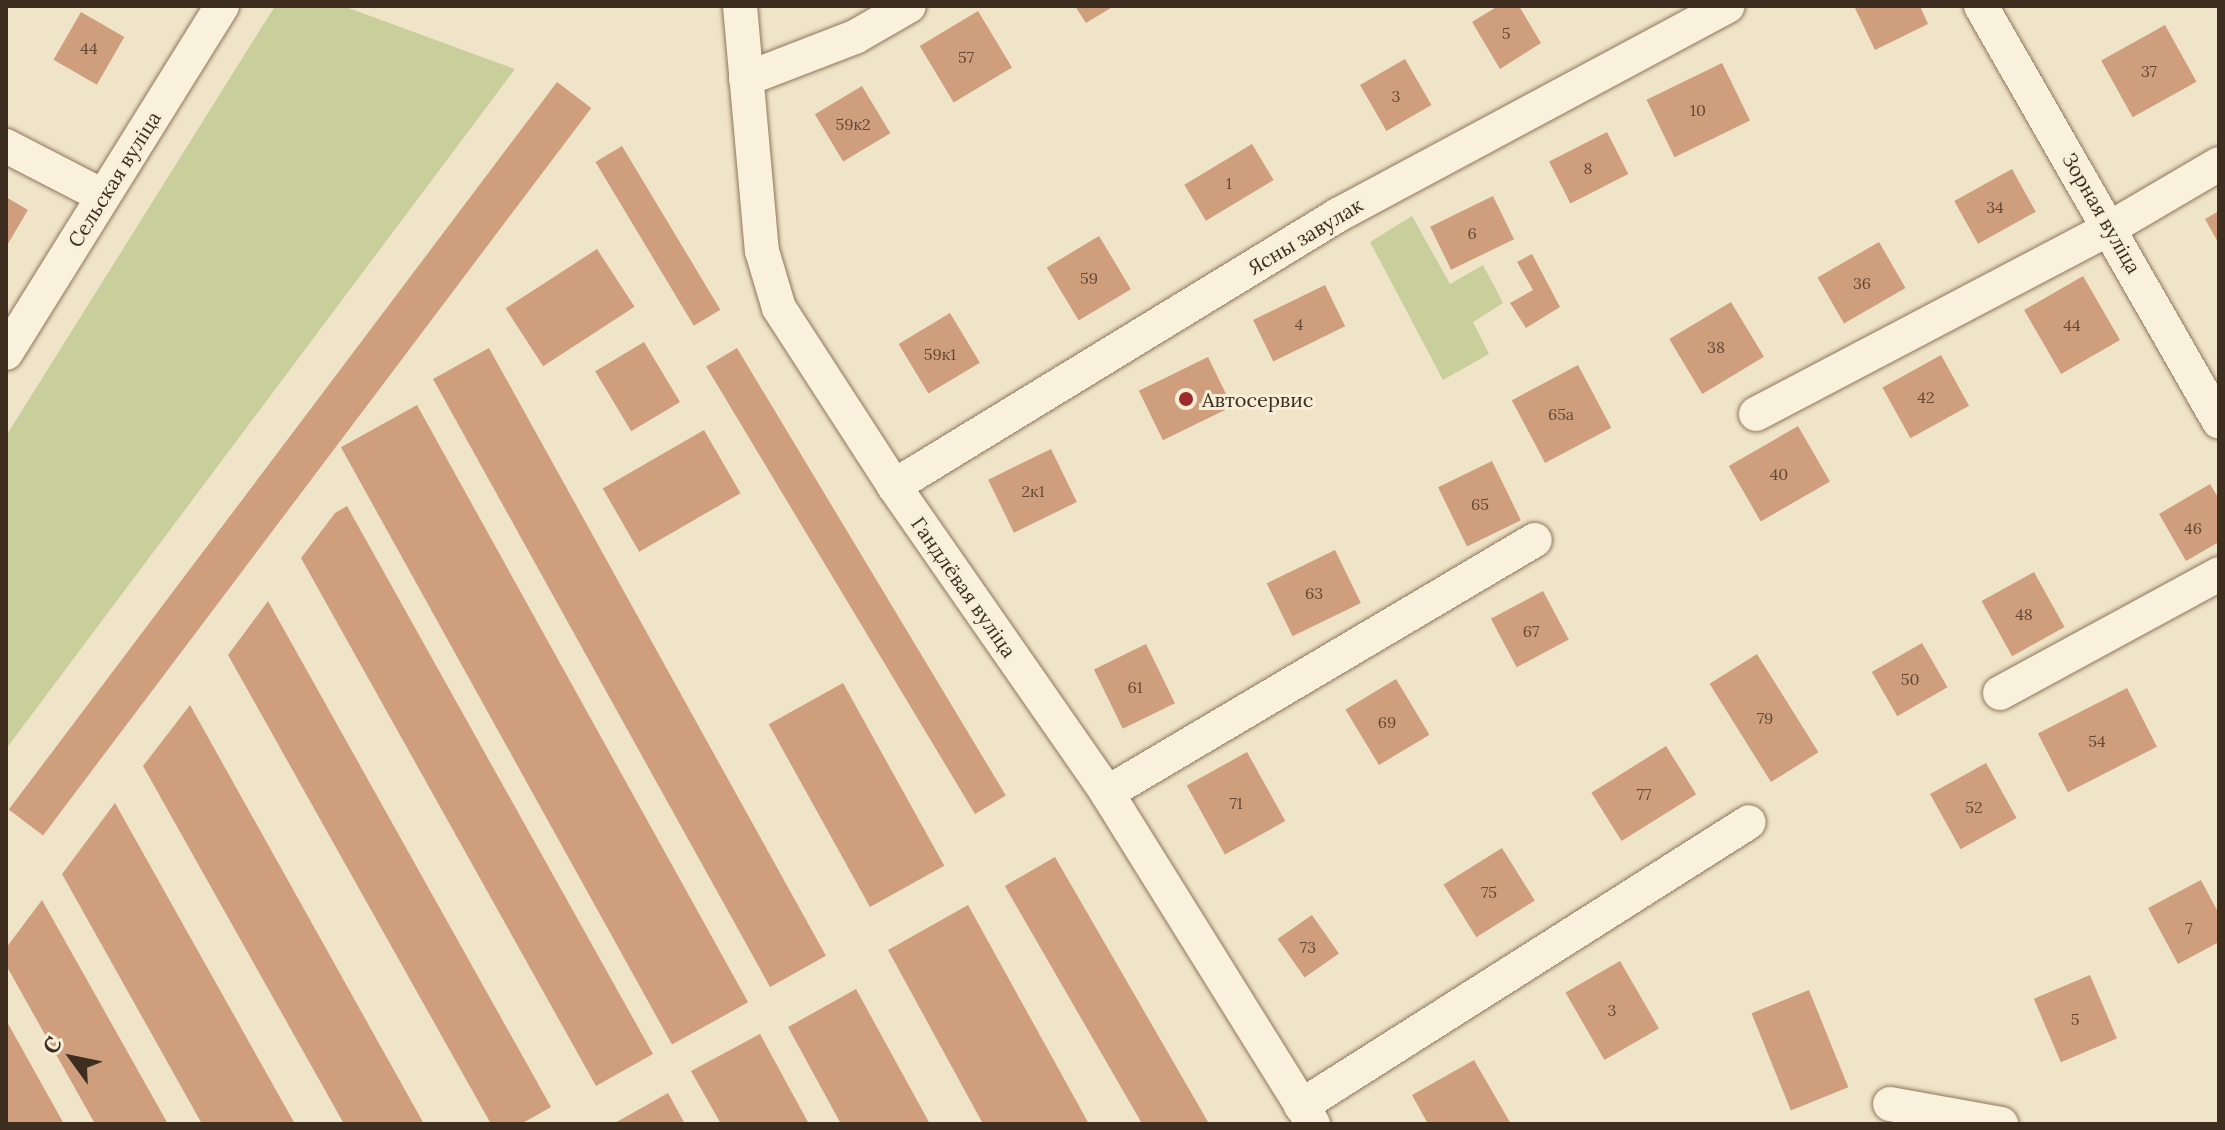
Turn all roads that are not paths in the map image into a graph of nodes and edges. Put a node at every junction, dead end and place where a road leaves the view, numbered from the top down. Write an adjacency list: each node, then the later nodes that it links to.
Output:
1 (222, 6): 9 (street, Сельская вуліца)
2 (740, 6): 6 (street, Гандлёвая вуліца)
3 (909, 6): 6 (street)
4 (1727, 6): 14 (street, Ясны завулак)
5 (1981, 6): 10 (street, Зорная вуліца)
6 (746, 79): 14 (street, Гандлёвая вуліца)
7 (6, 146): 9 (street)
8 (2219, 164): 10 (street)
9 (103, 196): 11 (street, Сельская вуліца)
10 (2110, 228): 12 (street); 13 (street, Зорная вуліца)
11 (6, 353)
12 (1756, 414)
13 (2219, 422)
14 (894, 486): 18 (street, Гандлёвая вуліца)
15 (1535, 540): 18 (street)
16 (2219, 574): 17 (street)
17 (2000, 693)
18 (1107, 793): 21 (street, Гандлёвая вуліца)
19 (1749, 822): 21 (street)
20 (1890, 1104): 22 (street)
21 (1307, 1115)
22 (2001, 1124)

